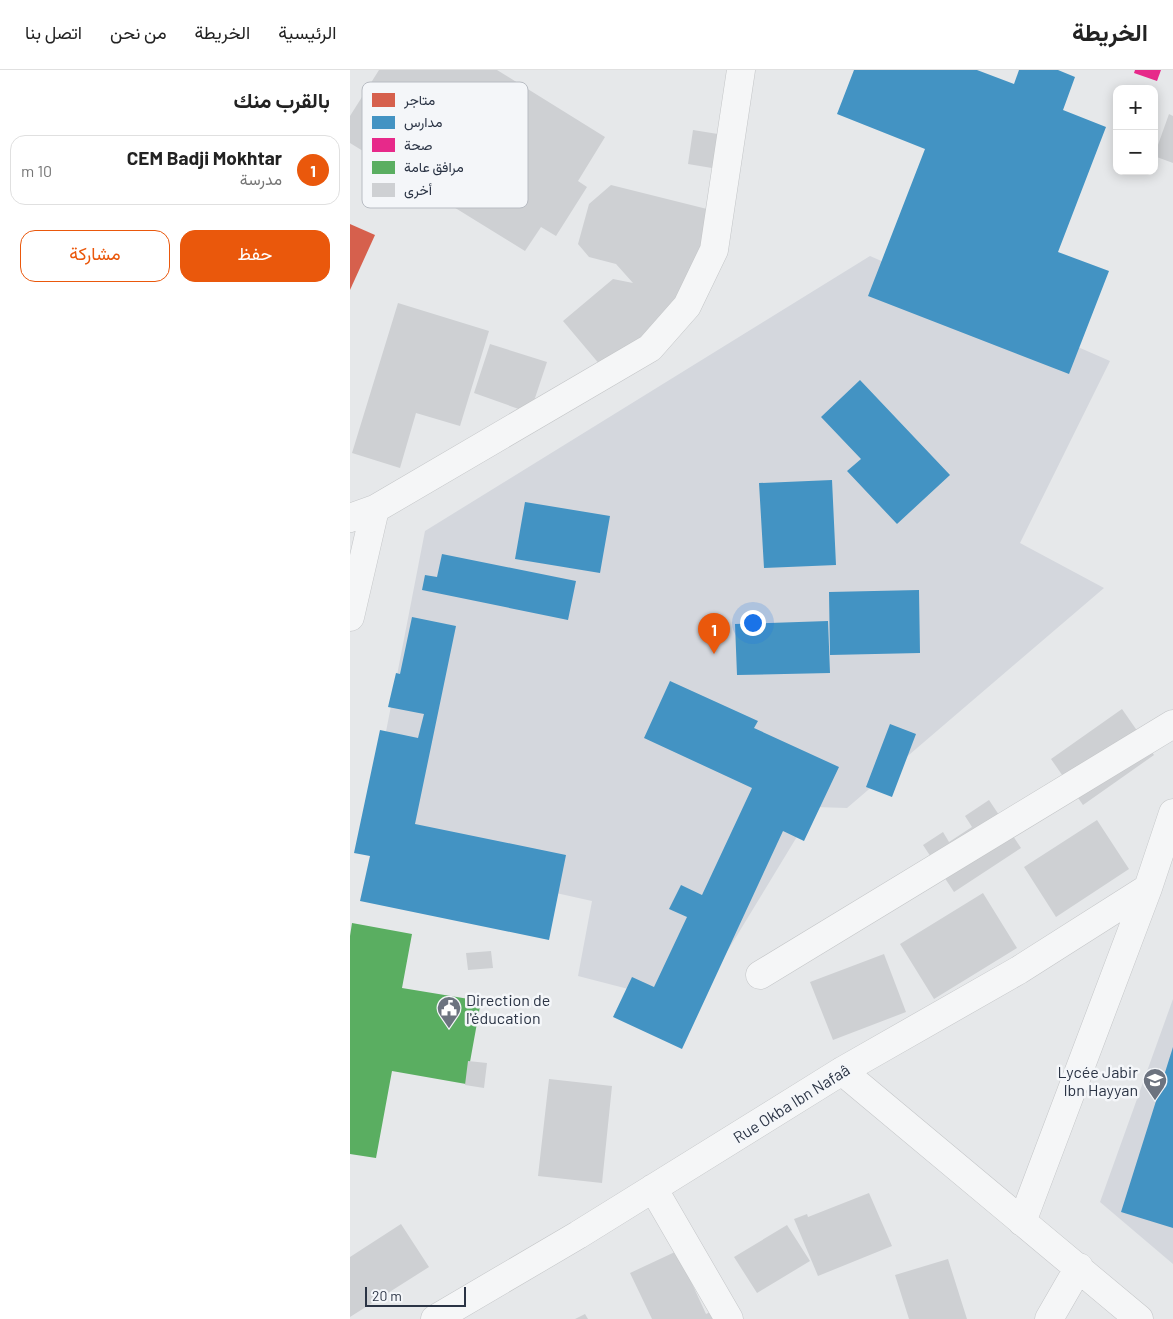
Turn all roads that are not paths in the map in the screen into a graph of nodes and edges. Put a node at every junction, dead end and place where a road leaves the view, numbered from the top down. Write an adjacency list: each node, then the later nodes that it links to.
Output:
1 (741, 70): 2 (street)
2 (362, 514): 3 (street)
3 (350, 617)
4 (1173, 724): 7 (street)
5 (1173, 813): 6 (street)
6 (1148, 888): 8 (street, Rue Okba Ibn Nafaâ); 10 (street)
7 (760, 975)
8 (842, 1071): 9 (street, Rue Okba Ibn Nafaâ); 10 (street)
9 (652, 1188): 12 (street, Rue Okba Ibn Nafaâ); 13 (street)
10 (1022, 1222): 11 (street)
11 (1079, 1267): 14 (street); 15 (street)
12 (435, 1319)
13 (729, 1319)
14 (1049, 1319)
15 (1138, 1319)

